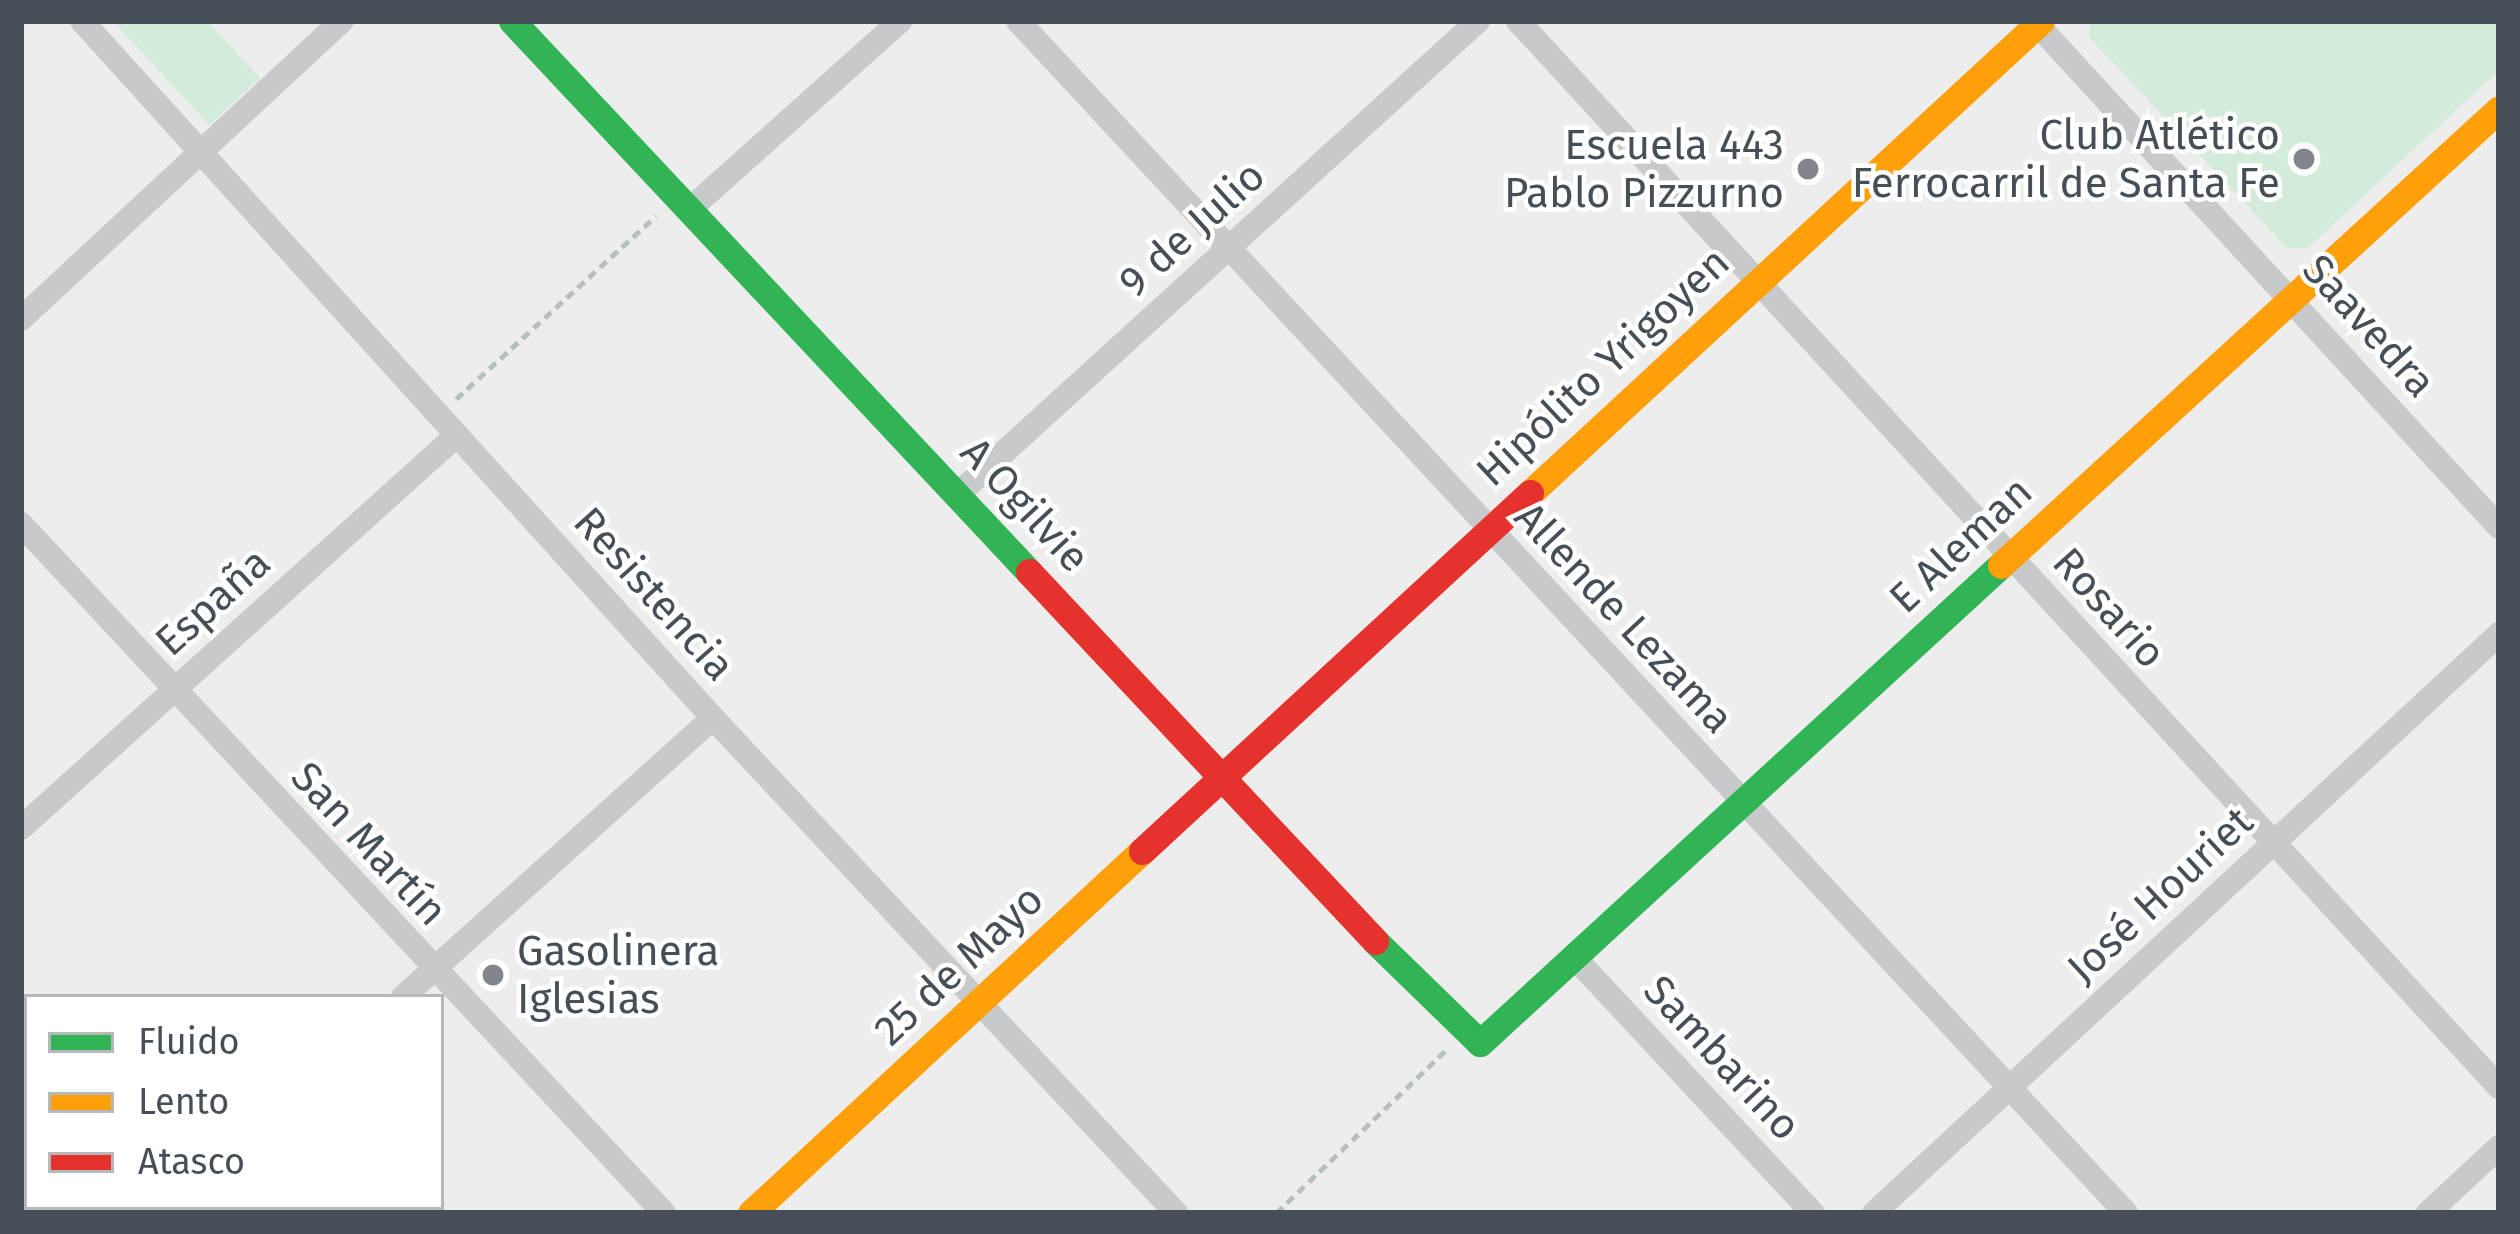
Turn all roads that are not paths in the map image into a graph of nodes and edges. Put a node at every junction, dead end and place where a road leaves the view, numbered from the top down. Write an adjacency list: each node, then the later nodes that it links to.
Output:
1 (82, 21): 10 (street, Resistencia)
2 (342, 21): 10 (street)
3 (512, 21): 11 (street, A Ogilvie)
4 (900, 21): 11 (street)
5 (1018, 21): 12 (street, Allende Lezama)
6 (1478, 21): 12 (street, 9 de Julio)
7 (1518, 21): 13 (street, Rosario)
8 (2037, 22): 13 (street, Hipólito Yrigoyen); 14 (street, Saavedra)
9 (2499, 109): 14 (street, E Aleman)
10 (202, 154): 15 (street); 16 (street, Resistencia)
11 (684, 203): 17 (street, A Ogilvie)
12 (1228, 250): 17 (street, 9 de Julio); 20 (street, Allende Lezama)
13 (1756, 283): 20 (street, Hipólito Yrigoyen); 21 (street, Rosario)
14 (2292, 299): 19 (street, Saavedra); 21 (street, E Aleman)
15 (21, 319)
16 (457, 435): 23 (street, España); 24 (street, Resistencia)
17 (958, 494): 25 (street, A Ogilvie)
18 (21, 524): 23 (street, San Martín)
19 (2499, 527)
20 (1489, 530): 25 (street, Hipólito Yrigoyen); 26 (street, Allende Lezama)
21 (2009, 557): 26 (street, E Aleman); 28 (street, Rosario)
22 (2499, 634): 28 (street, José Houriet)
23 (174, 690): 27 (street, España); 30 (street, San Martín)
24 (713, 718): 30 (street); 32 (street, Resistencia)
25 (1221, 774): 32 (street, 25 de Mayo); 33 (street, A Ogilvie)
26 (1742, 802): 29 (street, E Aleman); 34 (street, Allende Lezama)
27 (21, 828)
28 (2272, 844): 34 (street, José Houriet); 35 (street, Rosario)
29 (1574, 957): 33 (street, E Aleman); 40 (street, Sambarino)
30 (432, 971): 31 (street); 37 (street, San Martín)
31 (406, 994)
32 (979, 1005): 38 (street, 25 de Mayo); 39 (street, Resistencia)
33 (1473, 1037)
34 (2009, 1088): 41 (street, José Houriet); 42 (street, Allende Lezama)
35 (2499, 1088)
36 (2499, 1147): 43 (street)
37 (664, 1213)
38 (751, 1213)
39 (1177, 1213)
40 (1813, 1213)
41 (1874, 1213)
42 (2126, 1213)
43 (2428, 1213)

